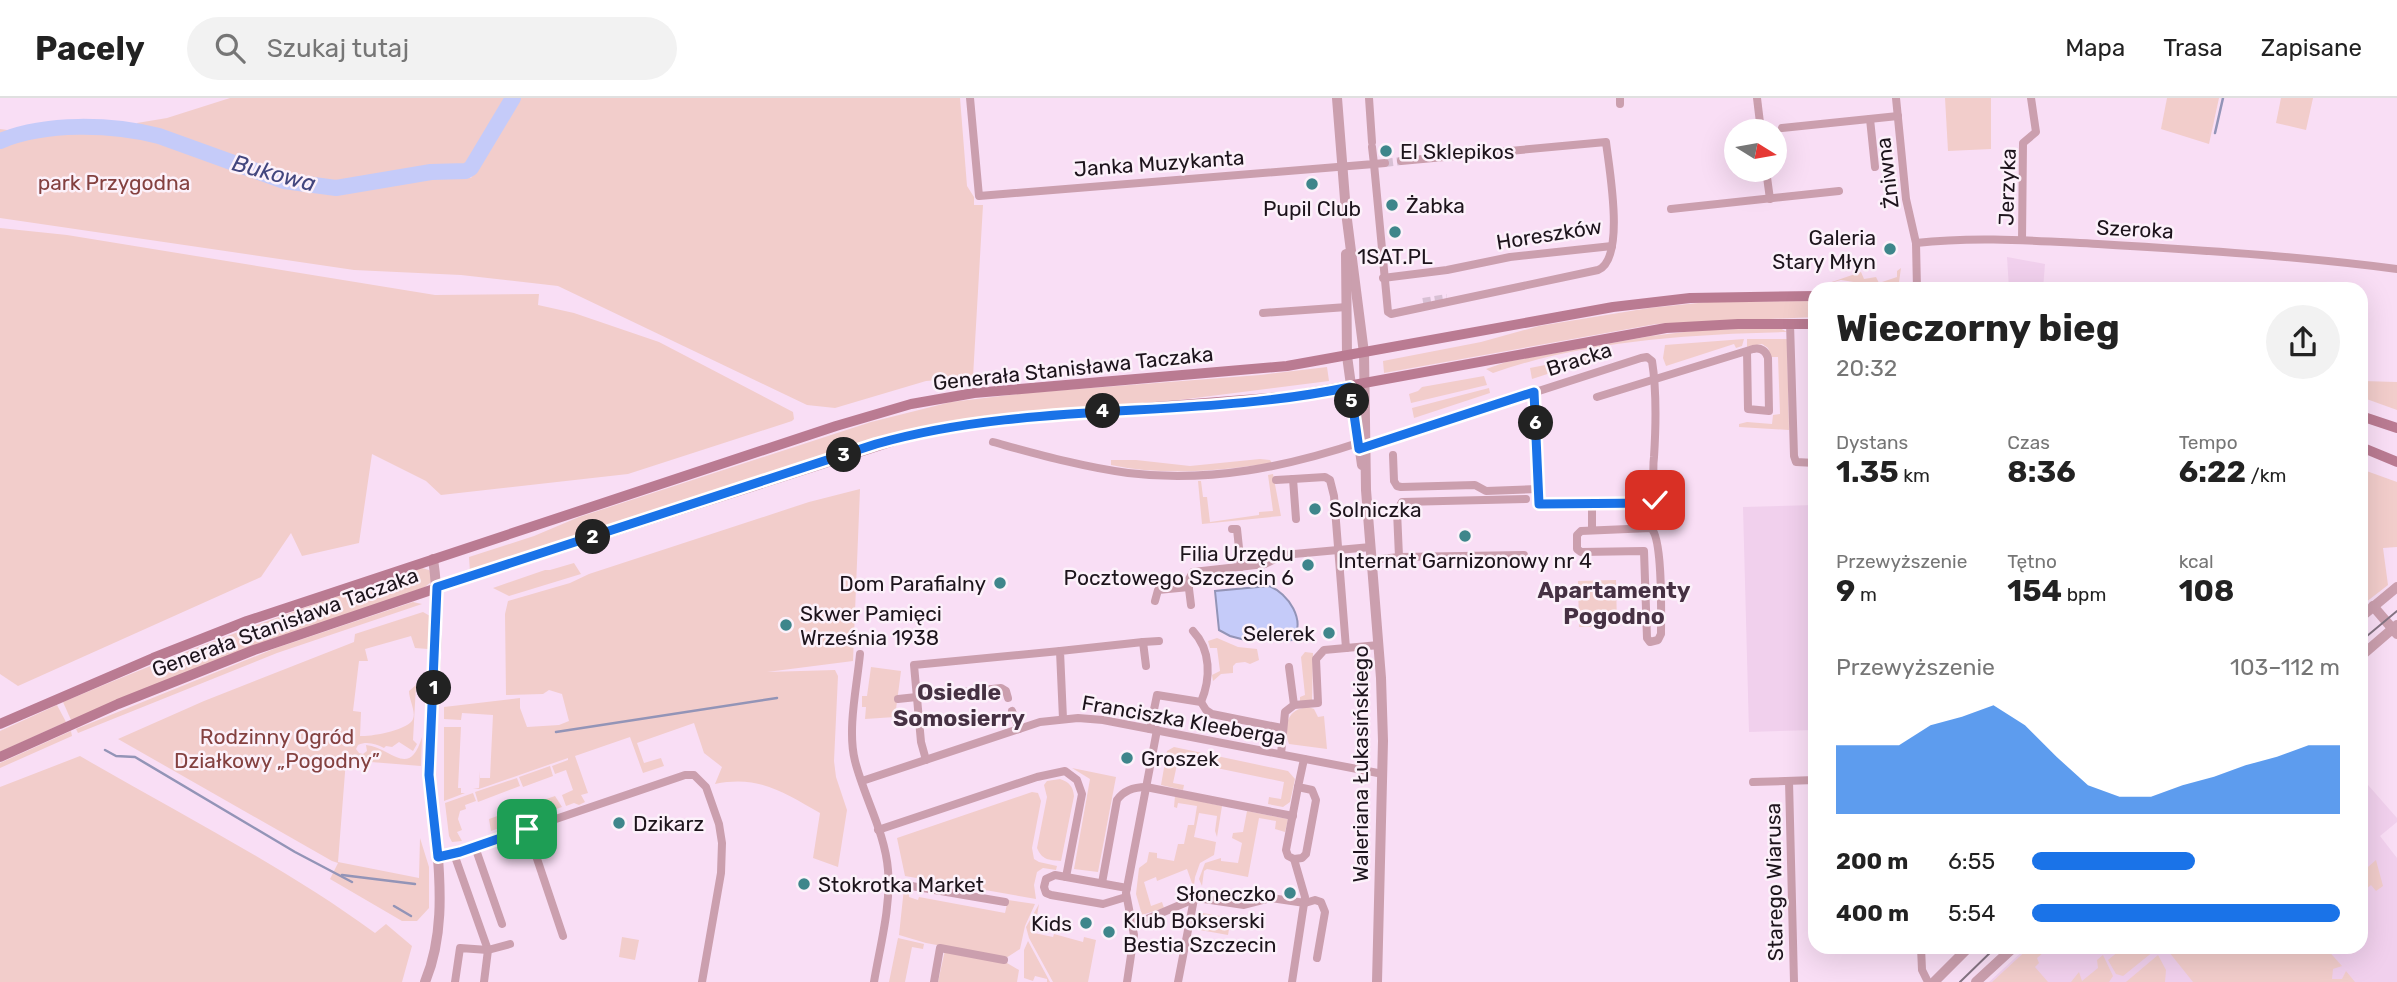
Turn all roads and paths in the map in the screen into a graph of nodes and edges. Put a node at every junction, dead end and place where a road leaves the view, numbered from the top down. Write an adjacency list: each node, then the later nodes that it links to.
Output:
1 (970, 98): 14 (street, Janka Muzykanta)
2 (1337, 98): 14 (street, Waleriana Łukasińskiego)
3 (1369, 98): 13 (street)
4 (1757, 98): 8 (street)
5 (1896, 98): 7 (street, Żniwna)
6 (2031, 98): 21 (street, Jerzyka)
7 (1898, 116): 9 (street); 22 (street, Żniwna)
8 (1760, 119)
9 (1870, 119): 10 (street); 15 (street)
10 (1787, 127)
11 (1401, 161): 23 (street, Horeszków)
12 (1385, 163): 13 (street)
13 (1374, 164): 14 (street); 26 (street)
14 (1342, 167): 20 (street, Waleriana Łukasińskiego)
15 (1875, 167)
16 (1768, 182): 18 (street)
17 (1839, 191): 18 (street)
18 (1770, 199): 19 (street)
19 (1671, 209)
20 (1346, 212): 31 (street, Waleriana Łukasińskiego); 36 (street, Waleriana Łukasińskiego)
21 (2022, 240): 22 (street, Szeroka); 24 (street, Szeroka)
22 (1916, 243): 27 (street)
23 (1612, 246): 25 (street); 26 (street, Horeszków); 30 (street)
24 (2397, 269)
25 (1581, 277)
26 (1383, 278): 30 (street)
27 (1917, 282)
28 (1808, 296): 36 (main road, Generała Stanisława Taczaka)
29 (1423, 302): 30 (street)
30 (1386, 306)
31 (1347, 307): 32 (street); 37 (street, Waleriana Łukasińskiego)
32 (1263, 313)
33 (1790, 323): 34 (main road, Generała Stanisława Taczaka); 39 (main road, Generała Stanisława Taczaka); 50 (street)
34 (1808, 324)
35 (1747, 352): 35 (street); 38 (street)
36 (1364, 353): 37 (main road, Generała Stanisława Taczaka); 39 (street, Waleriana Łukasińskiego)
37 (1347, 356): 40 (street, Waleriana Łukasińskiego); 63 (main road, Generała Stanisława Taczaka)
38 (1654, 380): 41 (street, Bracka); 42 (street); 55 (street)
39 (1366, 383): 40 (main road, Generała Stanisława Taczaka); 46 (street, Waleriana Łukasińskiego)
40 (1350, 387): 46 (street, Waleriana Łukasińskiego); 66 (main road, Generała Stanisława Taczaka)
41 (1534, 392): 46 (street, Bracka); 53 (street)
42 (1597, 397)
43 (2368, 418): 44 (main road)
44 (2397, 428)
45 (993, 442): 46 (street, Bracka)
46 (1363, 445): 59 (street, Waleriana Łukasińskiego)
47 (2368, 450): 49 (main road)
48 (1393, 455): 53 (street)
49 (2397, 462)
50 (1808, 463)
51 (1276, 480): 52 (street)
52 (1293, 480): 56 (street); 60 (street)
53 (1537, 489): 55 (street)
54 (1527, 499): 62 (street)
55 (1592, 504): 58 (street)
56 (1296, 519)
57 (1232, 529): 65 (street)
58 (1592, 530): 58 (street)
59 (1371, 547): 60 (street); 64 (street, Waleriana Łukasińskiego)
60 (1338, 550): 65 (street); 78 (street)
61 (1524, 555): 62 (street)
62 (1399, 557): 64 (street)
63 (433, 559): 66 (street); 91 (main road, Generała Stanisława Taczaka)
64 (1372, 560): 77 (street, Waleriana Łukasińskiego)
65 (1241, 566): 67 (street)
66 (437, 587): 96 (main road, Generała Stanisława Taczaka); 111 (street)
67 (1189, 587): 69 (street); 70 (street)
68 (2397, 587): 71 (street)
69 (1155, 600)
70 (1191, 605)
71 (2373, 607): 72 (street); 73 (street)
72 (2368, 611)
73 (2396, 629): 80 (street)
74 (1193, 631): 87 (street)
75 (1159, 641): 76 (street)
76 (1143, 642): 79 (street); 82 (street)
77 (1379, 645): 78 (street); 99 (street, Waleriana Łukasińskiego)
78 (1346, 648): 88 (street)
79 (1060, 651): 84 (street); 90 (street)
80 (2368, 651)
81 (860, 654): 101 (street)
82 (1146, 666)
83 (1289, 667): 88 (street)
84 (917, 697): 85 (street); 86 (street); 98 (street)
85 (1008, 698)
86 (898, 699)
87 (1201, 702): 92 (street); 94 (street)
88 (1294, 705): 92 (street)
89 (1012, 711): 93 (street)
90 (1063, 719): 93 (street, Franciszka Kleeberga); 94 (street, Franciszka Kleeberga)
91 (0, 724)
92 (1282, 728): 95 (street)
93 (1019, 729): 98 (street, Franciszka Kleeberga)
94 (1154, 730): 95 (street, Franciszka Kleeberga); 104 (street)
95 (1281, 754): 97 (street, Franciszka Kleeberga)
96 (0, 757)
97 (1304, 759): 99 (street, Franciszka Kleeberga); 105 (street)
98 (926, 760): 101 (street, Franciszka Kleeberga)
99 (1383, 774): 139 (street, Waleriana Łukasińskiego)
100 (1808, 780): 102 (street, Starego Wiarusa)
101 (862, 781): 108 (street)
102 (1789, 781): 103 (street, Starego Wiarusa); 140 (street, Starego Wiarusa)
103 (1753, 782)
104 (1146, 787): 106 (street); 115 (street); 116 (street)
105 (1298, 787): 106 (street); 112 (street)
106 (1293, 816): 112 (street)
107 (527, 829): 109 (street); 122 (street); 133 (street)
108 (878, 830): 113 (street); 114 (street)
109 (475, 847): 110 (street); 120 (street)
110 (454, 854): 111 (street); 124 (street)
111 (438, 857): 130 (street)
112 (1294, 859): 119 (street)
113 (1066, 877): 115 (street); 116 (street)
114 (888, 882): 118 (street); 134 (street)
115 (1101, 884): 116 (street)
116 (1126, 893): 121 (street)
117 (1194, 899): 119 (street); 121 (street); 137 (street)
118 (1005, 902)
119 (1305, 903): 128 (street); 138 (street)
120 (502, 924)
121 (1133, 925): 136 (street)
122 (563, 936)
123 (510, 944): 124 (street)
124 (488, 950): 131 (street); 132 (street)
125 (1921, 954): 141 (street)
126 (1961, 954): 141 (street)
127 (2006, 954): 142 (street)
128 (1317, 958)
129 (1004, 960): 135 (street)
130 (426, 980)
131 (455, 982)
132 (484, 982)
133 (702, 982)
134 (874, 982)
135 (934, 982)
136 (1128, 982)
137 (1178, 982)
138 (1292, 982)
139 (1377, 982)
140 (1794, 982)
141 (1931, 982)
142 (1976, 982)

